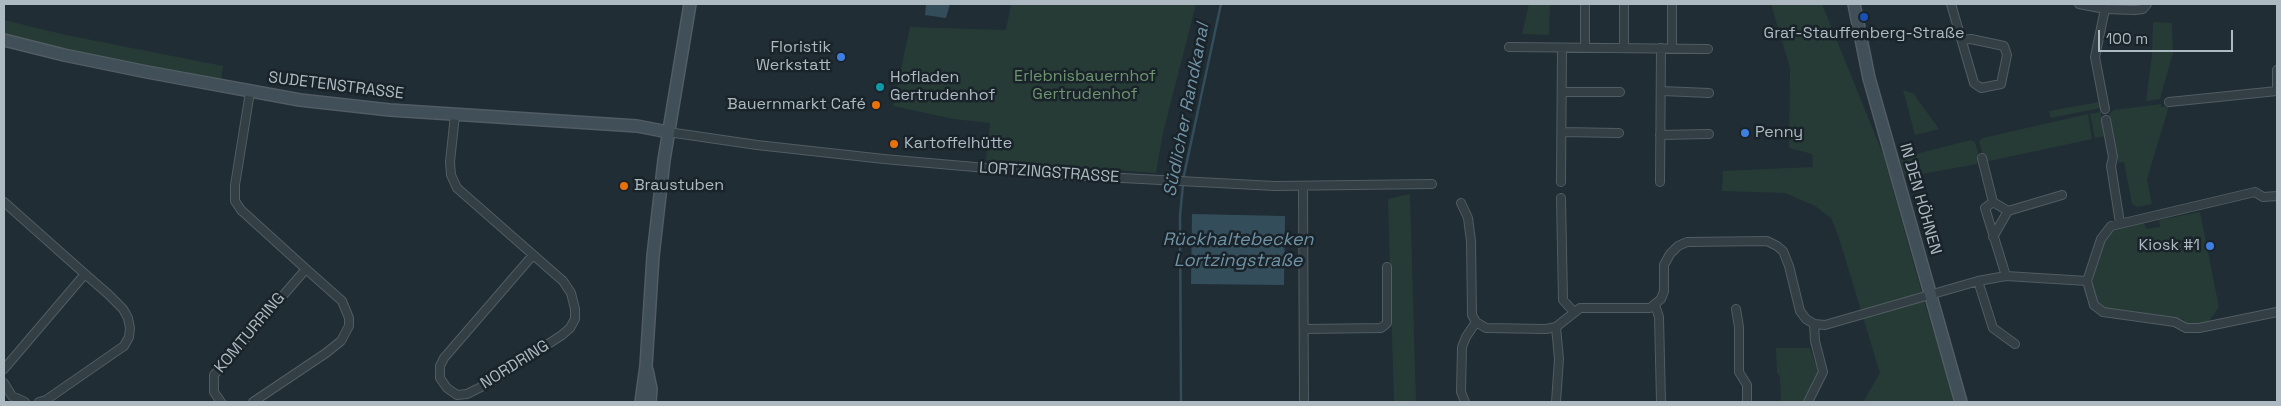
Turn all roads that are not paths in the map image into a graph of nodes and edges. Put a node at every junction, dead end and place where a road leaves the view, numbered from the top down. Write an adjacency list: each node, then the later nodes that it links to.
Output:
1 (690, 4): 30 (street)
2 (1585, 4): 13 (street)
3 (1624, 4): 14 (street)
4 (1672, 4): 17 (street)
5 (1854, 4): 56 (street, IN DEN HÖHNEN)
6 (1951, 4): 11 (street)
7 (2079, 4): 9 (street)
8 (2147, 4): 9 (street)
9 (2105, 9): 27 (street)
10 (4, 40): 22 (street, SUDETENSTRASSE)
11 (1962, 40): 11 (street)
12 (1509, 47): 15 (street)
13 (1585, 47): 14 (street); 15 (street)
14 (1624, 47): 16 (street)
15 (1562, 48): 23 (street)
16 (1661, 48): 17 (street); 20 (street)
17 (1672, 48): 18 (street)
18 (1708, 49)
19 (2277, 70): 21 (street)
20 (1662, 91): 25 (street); 33 (street)
21 (2277, 91): 26 (street)
22 (250, 92): 28 (street, SUDETENSTRASSE); 51 (street)
23 (1562, 92): 24 (street); 31 (street)
24 (1620, 92)
25 (1709, 93)
26 (2169, 102)
27 (2105, 110)
28 (455, 115): 30 (street, SUDETENSTRASSE); 49 (street, NORDRING)
29 (2106, 120): 47 (street)
30 (668, 132): 39 (street, LORTZINGSTRASSE); 66 (street)
31 (1562, 132): 32 (street); 36 (street)
32 (1619, 133)
33 (1660, 134): 34 (street); 37 (street)
34 (1709, 134)
35 (1982, 158): 44 (street)
36 (1561, 182)
37 (1660, 182)
38 (1432, 184): 39 (street, LORTZINGSTRASSE)
39 (1303, 186): 64 (street)
40 (2062, 196): 46 (street)
41 (2277, 196): 47 (street)
42 (1561, 198): 59 (street)
43 (4, 202): 52 (street)
44 (1993, 202): 46 (street); 48 (street)
45 (1461, 203): 61 (street)
46 (2008, 211): 48 (street)
47 (2120, 223): 55 (street)
48 (1994, 236): 53 (street)
49 (533, 255): 49 (street, NORDRING)
50 (1387, 267): 64 (street)
51 (306, 269): 71 (street, KOMTURRING); 72 (street)
52 (85, 274): 67 (street); 70 (street)
53 (2006, 276): 54 (street); 55 (street)
54 (1978, 281): 56 (street); 65 (street)
55 (2087, 281): 60 (street)
56 (1930, 295): 62 (street); 81 (street, IN DEN HÖHNEN)
57 (1655, 305): 59 (street); 62 (street); 78 (street)
58 (1736, 309): 79 (street)
59 (1573, 311): 63 (street)
60 (2277, 312)
61 (1476, 322): 63 (street); 76 (street)
62 (1814, 324): 80 (street)
63 (1556, 327): 77 (street)
64 (1304, 329): 75 (street)
65 (2016, 344)
66 (646, 366): 73 (street); 74 (street)
67 (4, 369)
68 (4, 383): 69 (street)
69 (25, 402)
70 (39, 402)
71 (221, 402)
72 (253, 402)
73 (641, 402)
74 (650, 402)
75 (1304, 402)
76 (1465, 402)
77 (1556, 402)
78 (1661, 402)
79 (1746, 402)
80 (1808, 402)
81 (1961, 402)

